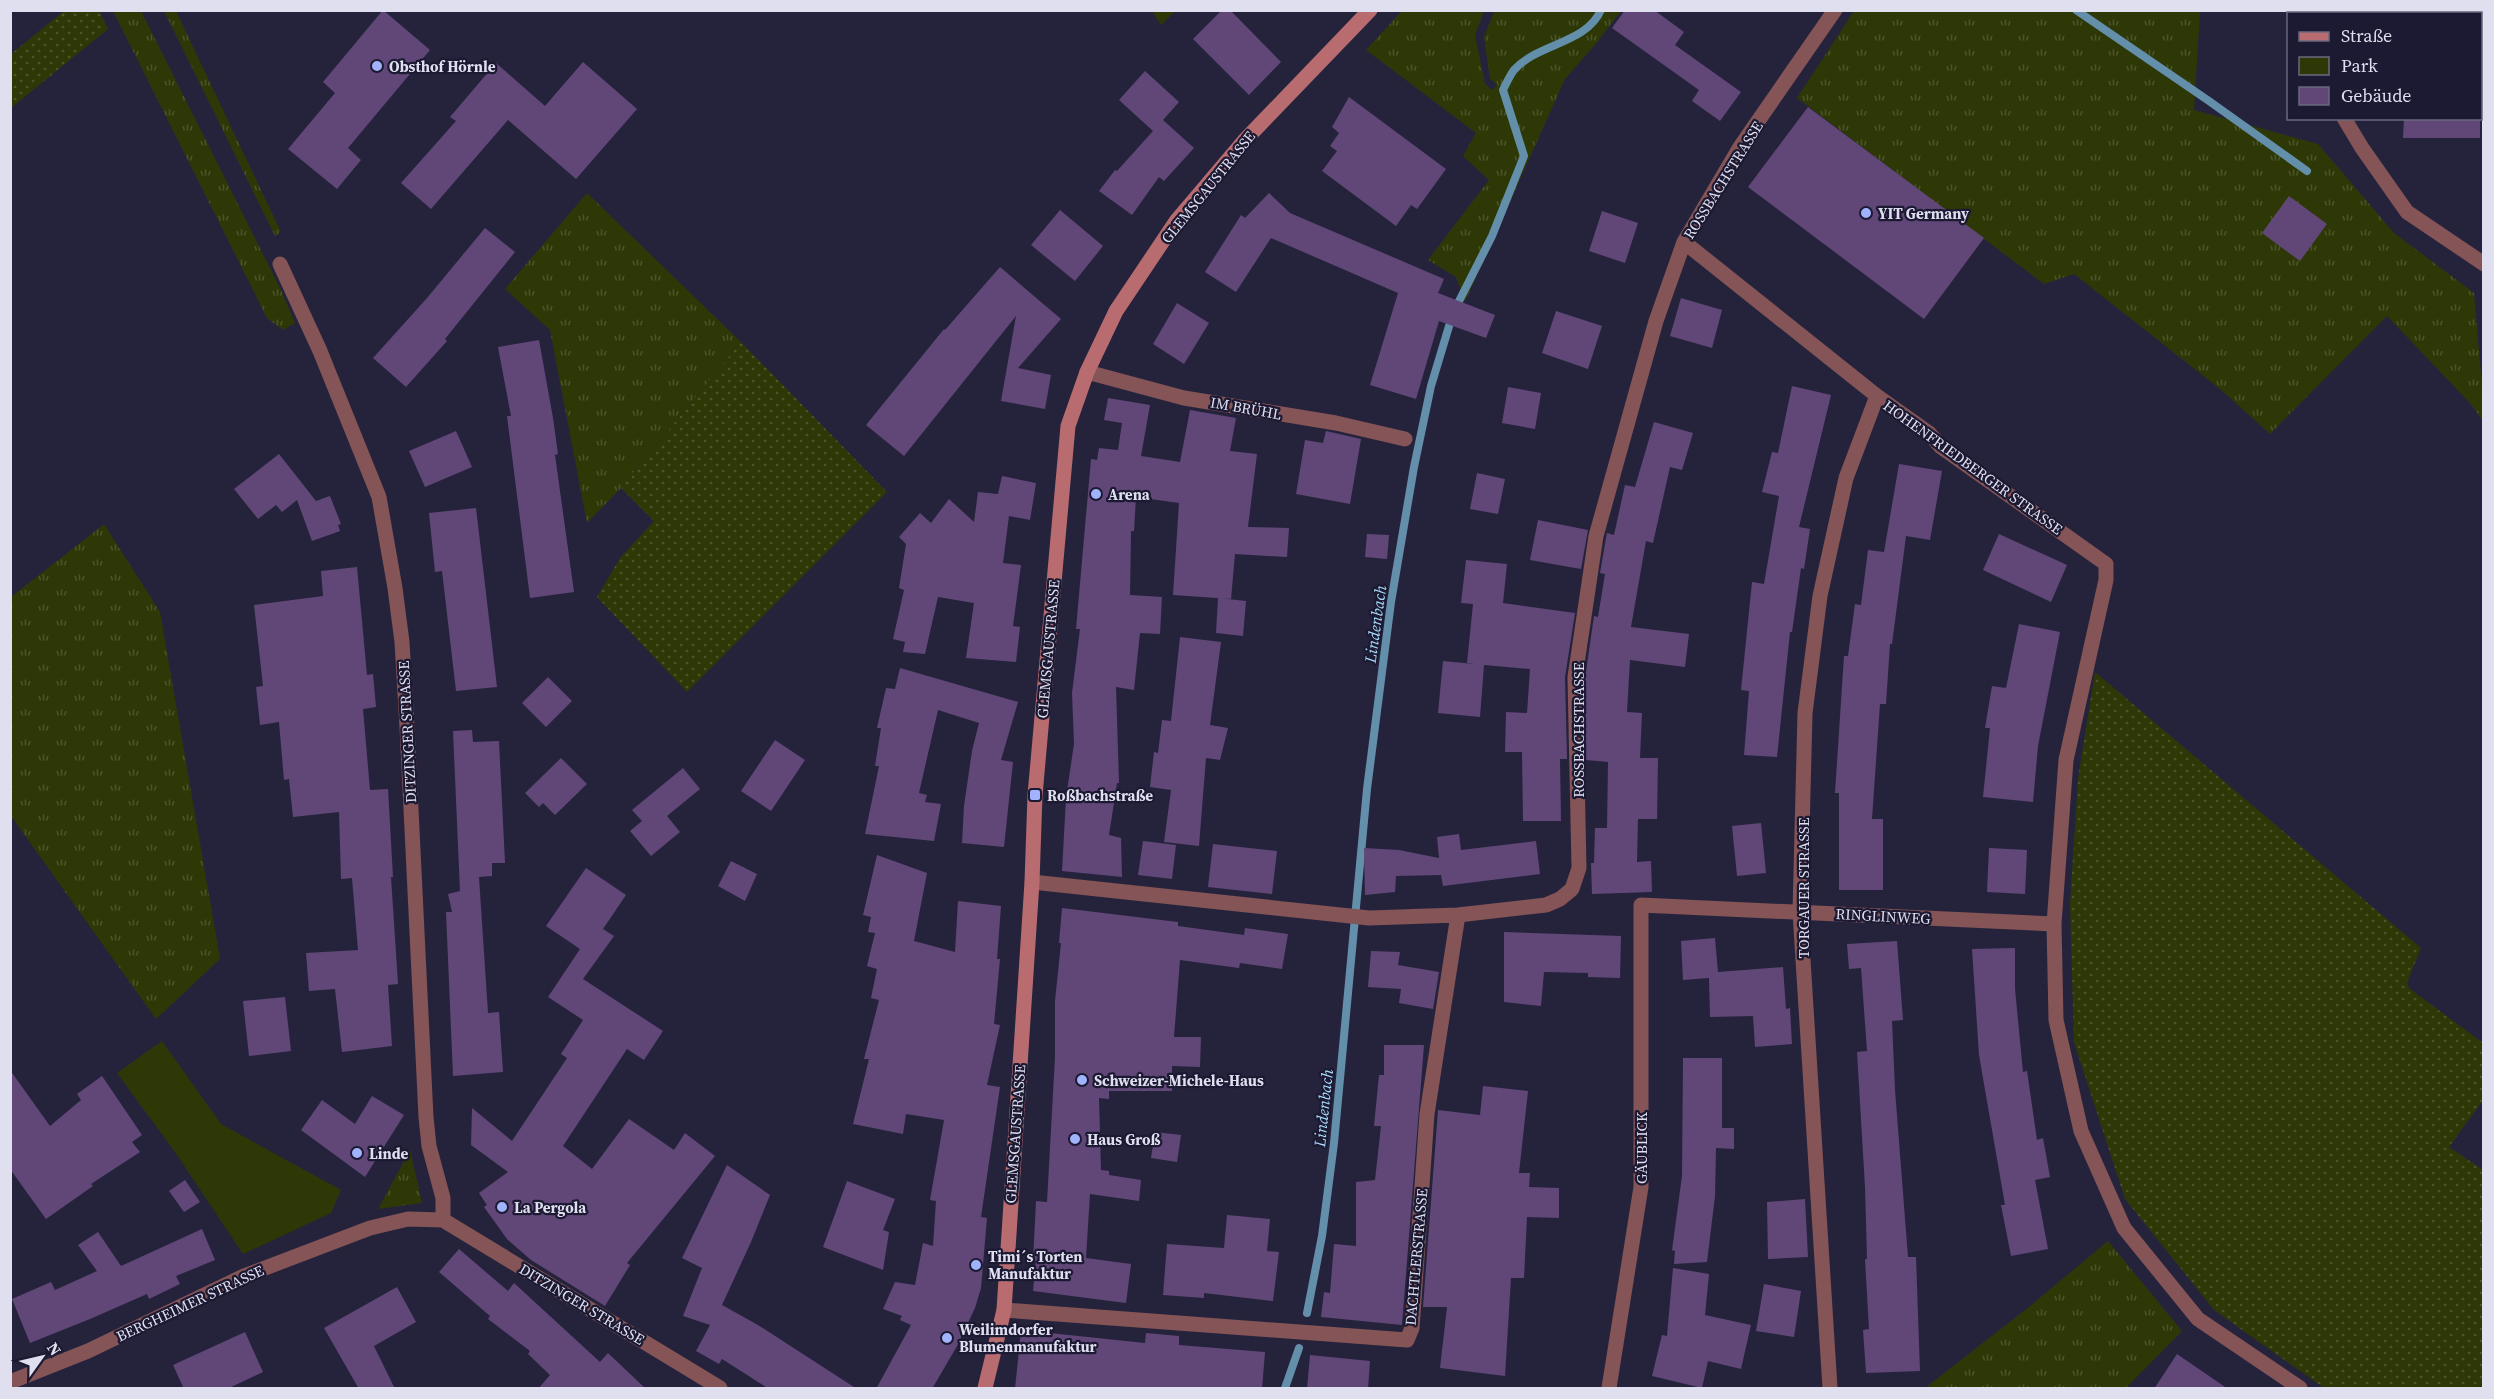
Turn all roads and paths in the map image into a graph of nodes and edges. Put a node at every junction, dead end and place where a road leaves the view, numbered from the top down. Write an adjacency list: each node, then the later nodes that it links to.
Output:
1 (1370, 10): 7 (main road, GLEMSGAUSTRASSE)
2 (1835, 10): 4 (street, ROSSBACHSTRASSE)
3 (2345, 120): 6 (street)
4 (1684, 242): 8 (street, HOHENFRIEDBERGER STRASSE); 13 (street, ROSSBACHSTRASSE)
5 (280, 264): 15 (street, DITZINGER STRASSE)
6 (2484, 264)
7 (1088, 372): 9 (street, IM BRÜHL); 10 (main road, GLEMSGAUSTRASSE)
8 (1877, 396): 12 (street, TORGAUER STRASSE); 14 (street, HOHENFRIEDBERGER STRASSE)
9 (1406, 439)
10 (1032, 882): 13 (street, ROSSBACHSTRASSE); 17 (main road, GLEMSGAUSTRASSE)
11 (1641, 905): 12 (street, RINGLINWEG); 21 (street, GÄUBLICK)
12 (1800, 912): 14 (street, RINGLINWEG); 22 (street, TORGAUER STRASSE)
13 (1458, 915): 17 (street, DACHTLERSTRASSE)
14 (2054, 924): 23 (street, HOHENFRIEDBERGER STRASSE)
15 (444, 1220): 16 (street, DITZINGER STRASSE); 19 (street, DITZINGER STRASSE)
16 (370, 1228): 18 (street, BERGHEIMER STRASSE)
17 (1004, 1310): 20 (main road, GLEMSGAUSTRASSE)
18 (10, 1382)
19 (720, 1389)
20 (985, 1389)
21 (1609, 1389)
22 (1830, 1389)
23 (2300, 1389)

